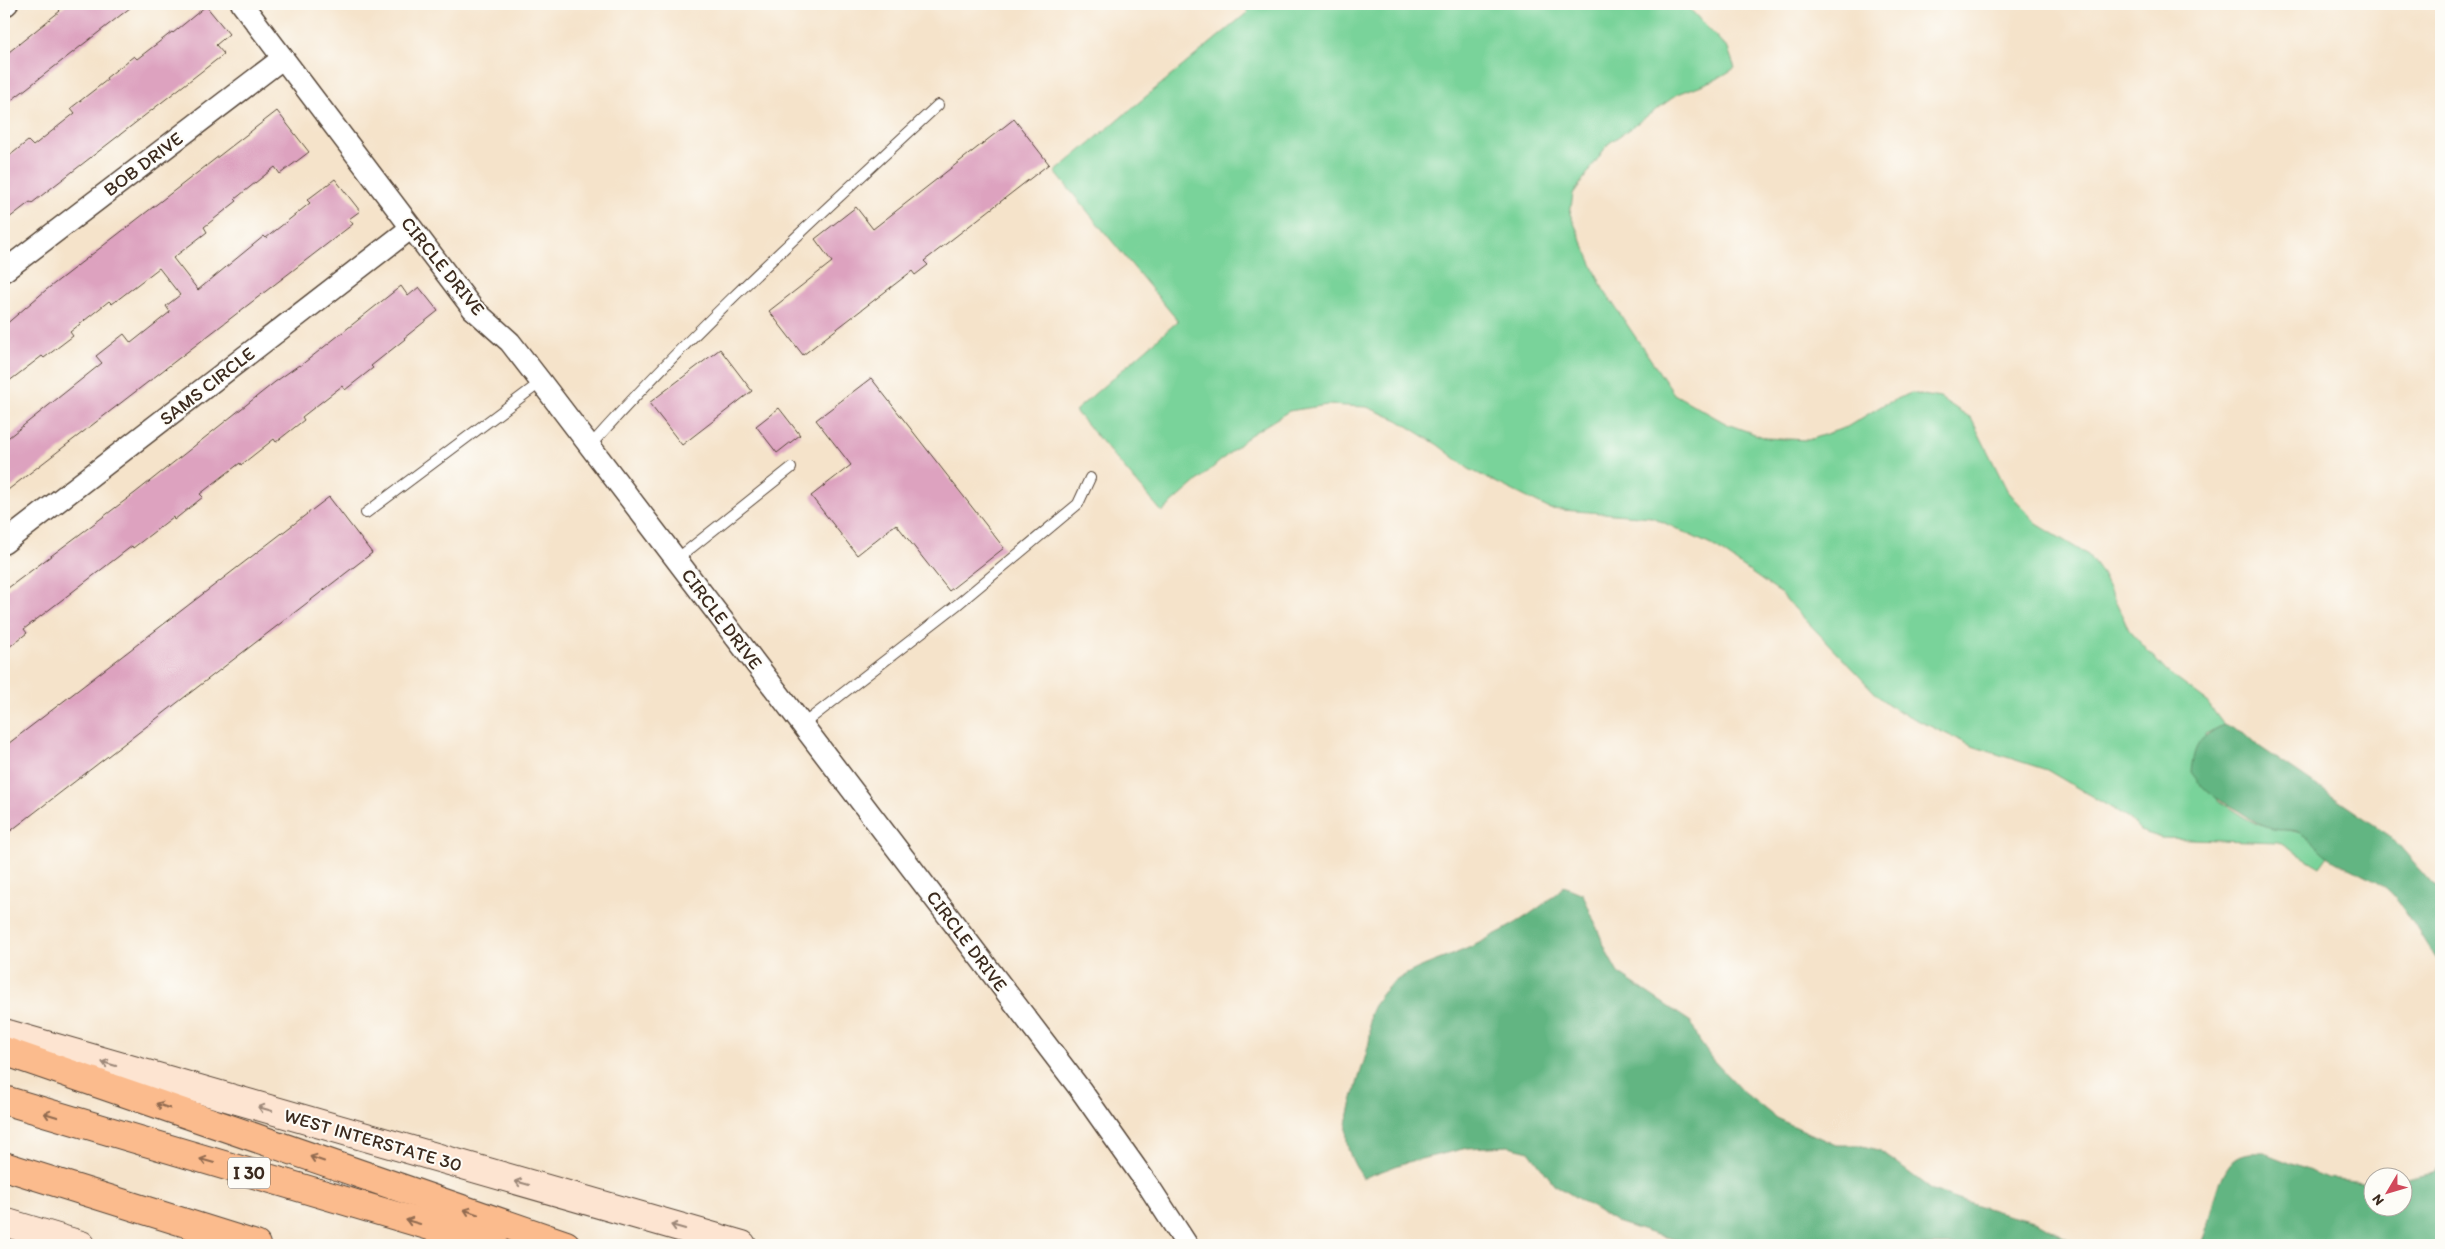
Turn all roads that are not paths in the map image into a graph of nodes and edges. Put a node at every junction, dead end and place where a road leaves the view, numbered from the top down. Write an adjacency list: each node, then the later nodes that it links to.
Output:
1 (7, 4): 3 (street)
2 (242, 4): 4 (street, CIRCLE DRIVE)
3 (4, 6)
4 (283, 58): 6 (street, CIRCLE DRIVE); 7 (street, BOB DRIVE)
5 (938, 105): 9 (lane)
6 (411, 228): 8 (street, CIRCLE DRIVE); 13 (street, SAMS CIRCLE)
7 (4, 271)
8 (541, 382): 9 (street, CIRCLE DRIVE); 12 (lane)
9 (590, 446): 14 (street, CIRCLE DRIVE)
10 (791, 468): 14 (lane)
11 (1090, 478): 15 (lane)
12 (366, 513)
13 (4, 543)
14 (677, 559): 15 (street, CIRCLE DRIVE)
15 (802, 725): 28 (street, CIRCLE DRIVE)
16 (4, 1033): 27 (main road, WEST INTERSTATE 30, one-way to 16)
17 (4, 1052): 26 (highway, one-way to 17)
18 (4, 1100): 25 (highway, I 30, one-way to 18)
19 (4, 1166): 22 (highway)
20 (4, 1181): 22 (highway)
21 (4, 1222): 23 (main road)
22 (225, 1235): 24 (highway)
23 (81, 1245)
24 (256, 1245)
25 (494, 1245)
26 (566, 1245)
27 (742, 1245)
28 (1187, 1245)

